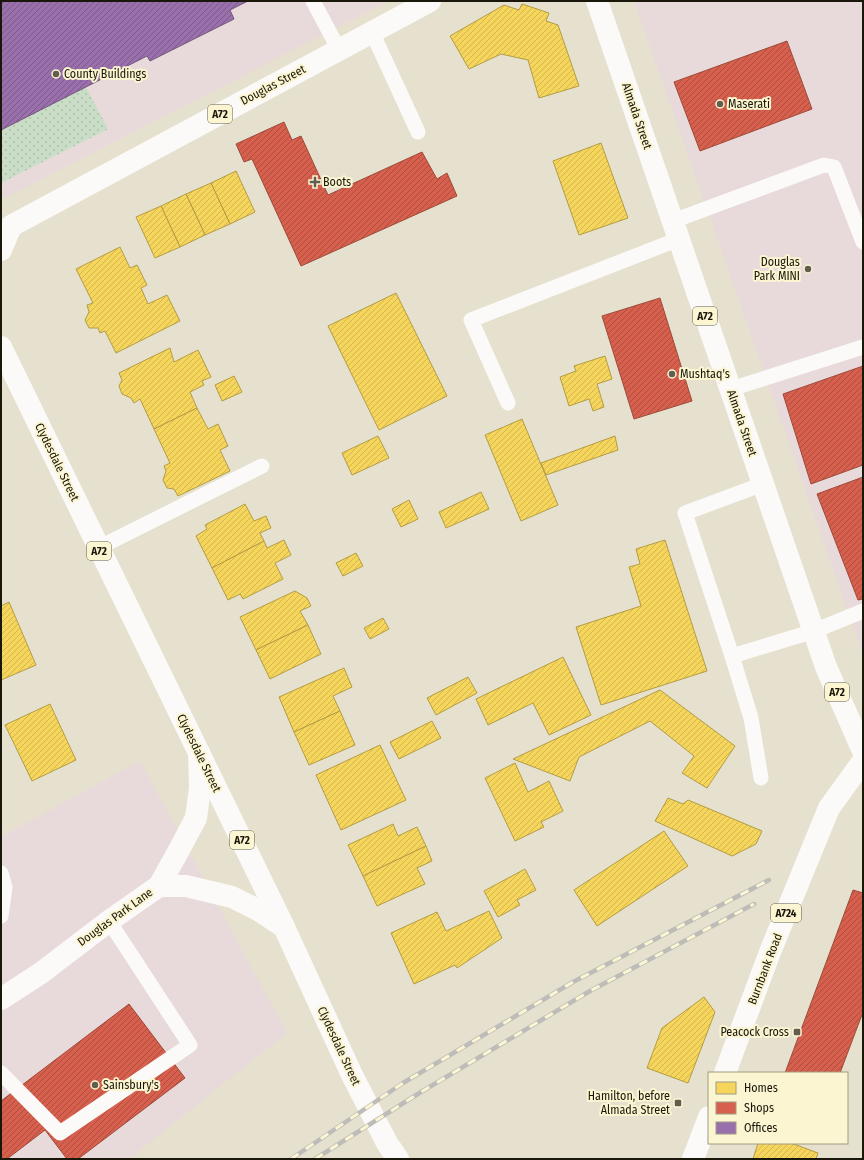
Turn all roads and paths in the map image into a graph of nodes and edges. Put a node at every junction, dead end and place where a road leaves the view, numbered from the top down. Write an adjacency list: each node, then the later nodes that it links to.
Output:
1 (313, 1): 5 (lane)
2 (430, 1): 4 (main road, Douglas Street / A72)
3 (597, 1): 8 (main road, Almada Street / A72)
4 (372, 32): 5 (main road, Douglas Street / A72); 6 (lane)
5 (339, 50): 7 (main road, Douglas Street / A72)
6 (418, 132)
7 (6, 227): 10 (main road, A72)
8 (676, 230): 9 (lane); 13 (main road, Almada Street / A72); 14 (lane)
9 (863, 242)
10 (1, 250)
11 (863, 347): 13 (lane)
12 (1, 348): 17 (main road, Clydesdale Street / A72)
13 (731, 389): 16 (main road, Almada Street / A72)
14 (508, 403)
15 (262, 466): 17 (lane)
16 (763, 484): 19 (main road, Almada Street / A72); 20 (lane)
17 (98, 548): 22 (main road, Clydesdale Street / A72)
18 (863, 611): 19 (lane)
19 (814, 631): 20 (lane); 21 (main road, Almada Street / A72)
20 (732, 656): 24 (lane)
21 (863, 751)
22 (199, 753): 26 (main road); 29 (main road, Clydesdale Street / A72)
23 (863, 762): 31 (main road, Burnbank Road / A724)
24 (761, 778)
25 (1, 873): 27 (lane)
26 (159, 886): 28 (main road, Douglas Park Lane); 29 (main road, Douglas Park Lane)
27 (1, 913)
28 (109, 921): 30 (main road, Douglas Park Lane); 32 (lane)
29 (284, 927): 34 (main road, Clydesdale Street / A72)
30 (1, 999)
31 (726, 1072)
32 (1, 1073)
33 (708, 1120): 35 (main road)
34 (398, 1159)
35 (693, 1159)

